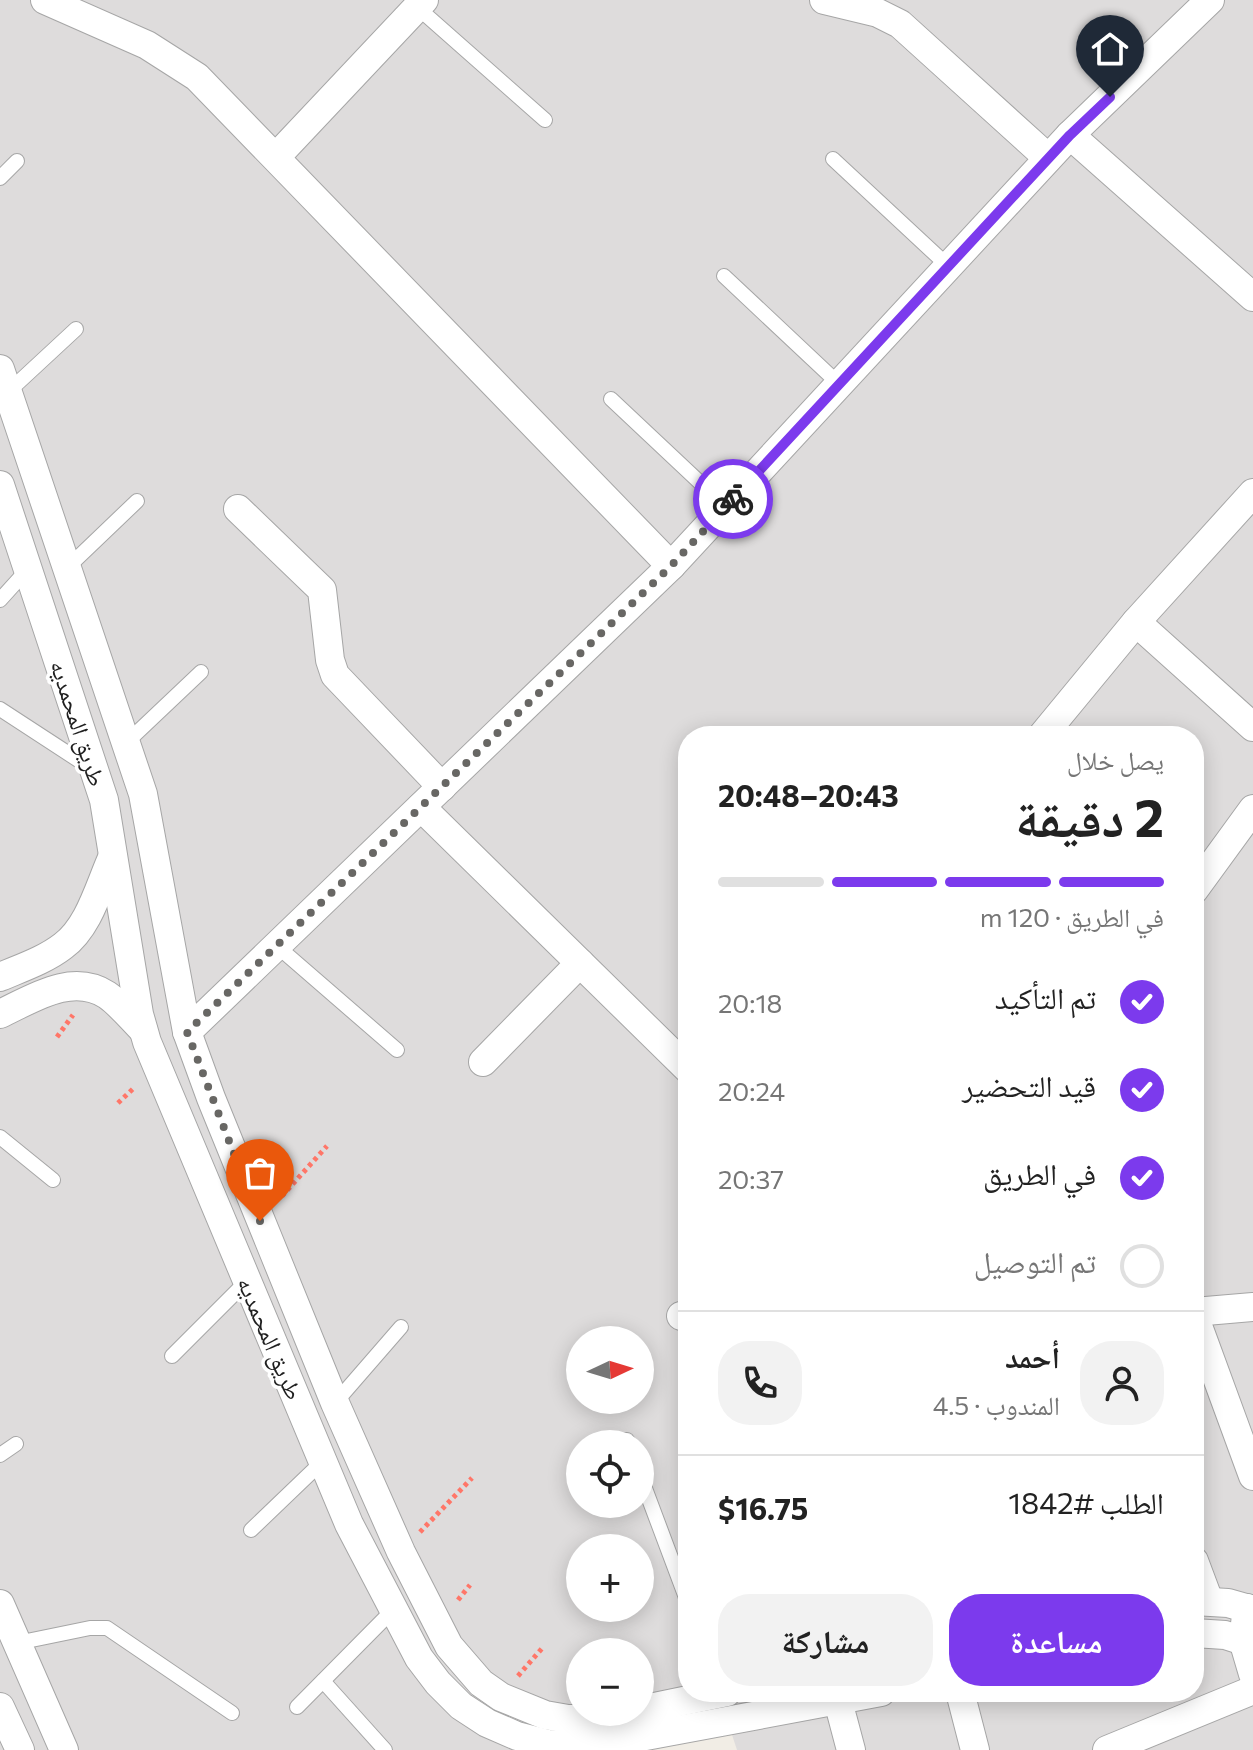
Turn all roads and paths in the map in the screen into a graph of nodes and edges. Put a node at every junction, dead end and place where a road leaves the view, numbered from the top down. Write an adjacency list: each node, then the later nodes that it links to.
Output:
1 (45, 0): 7 (street)
2 (824, 0): 8 (street)
3 (1210, 0): 6 (street)
4 (420, 4): 5 (lane); 7 (street)
5 (545, 120)
6 (1070, 135): 8 (street); 14 (street)
7 (276, 157): 24 (street)
8 (1048, 158): 12 (street)
9 (833, 159): 12 (lane)
10 (17, 161): 11 (lane)
11 (0, 178)
12 (948, 266): 17 (street)
13 (724, 276): 17 (lane)
14 (1253, 297)
15 (76, 329): 16 (lane)
16 (4, 380): 25 (street, طريق المحمديه)
17 (839, 384): 22 (street)
18 (611, 399): 22 (lane)
19 (0, 485): 26 (street, طريق المحمديه)
20 (1253, 493): 28 (street)
21 (137, 501): 25 (lane)
22 (726, 507): 24 (street)
23 (238, 509): 35 (street)
24 (671, 566): 35 (street)
25 (67, 568): 33 (street, طريق المحمديه)
26 (28, 569): 27 (lane); 34 (street, طريق المحمديه)
27 (0, 600)
28 (1136, 622): 31 (street); 32 (street)
29 (201, 672): 33 (lane)
30 (0, 709): 34 (lane)
31 (1050, 726)
32 (1253, 727)
33 (126, 743): 40 (street, طريق المحمديه)
34 (96, 771): 38 (street, طريق المحمديه)
35 (442, 787): 36 (street)
36 (421, 807): 41 (street); 43 (street)
37 (1253, 809): 39 (street)
38 (112, 858): 42 (street, طريق المحمديه); 44 (street)
39 (1204, 876)
40 (169, 943): 42 (street); 47 (street, طريق المحمديه)
41 (277, 946): 47 (street); 48 (lane)
42 (129, 953): 46 (street, طريق المحمديه)
43 (580, 963): 49 (street); 50 (street)
44 (0, 977)
45 (0, 1014): 46 (street)
46 (143, 1030): 55 (street, طريق المحمديه)
47 (187, 1032): 54 (street, طريق المحمديه)
48 (397, 1050)
49 (678, 1059)
50 (483, 1062)
51 (0, 1137): 53 (lane)
52 (327, 1146): 54 (path)
53 (53, 1180)
54 (260, 1221): 61 (street, طريق المحمديه)
55 (247, 1281): 60 (lane); 64 (street, طريق المحمديه)
56 (1253, 1307): 57 (street)
57 (1204, 1312)
58 (401, 1327): 61 (lane)
59 (1204, 1341): 65 (street)
60 (172, 1356)
61 (335, 1403): 69 (street, طريق المحمديه)
62 (16, 1444): 63 (lane)
63 (0, 1455)
64 (323, 1461): 68 (lane); 74 (street, طريق المحمديه)
65 (1253, 1476)
66 (472, 1478): 69 (path)
67 (654, 1512): 70 (lane)
68 (251, 1530)
69 (401, 1552): 89 (street, طريق المحمديه)
70 (678, 1576)
71 (1204, 1601): 73 (street)
72 (0, 1604): 77 (street)
73 (1250, 1609): 76 (street)
74 (393, 1610): 79 (lane); 92 (street, طريق المحمديه)
75 (1204, 1634): 76 (street)
76 (1248, 1642): 78 (street)
77 (17, 1643): 88 (lane); 95 (street)
78 (1253, 1674)
79 (323, 1681): 86 (lane); 96 (lane)
80 (1253, 1690): 91 (street)
81 (678, 1702): 87 (street)
82 (833, 1702): 93 (street, طريق المحمديه)
83 (838, 1702): 97 (street)
84 (963, 1702): 98 (street)
85 (0, 1707): 94 (street)
86 (297, 1707)
87 (654, 1707)
88 (232, 1713)
89 (566, 1719)
90 (566, 1722): 92 (street)
91 (1163, 1739): 99 (street)
92 (546, 1747): 93 (street, طريق المحمديه)
93 (604, 1747)
94 (20, 1750)
95 (64, 1750)
96 (385, 1750)
97 (851, 1750)
98 (975, 1750)
99 (1107, 1750)

